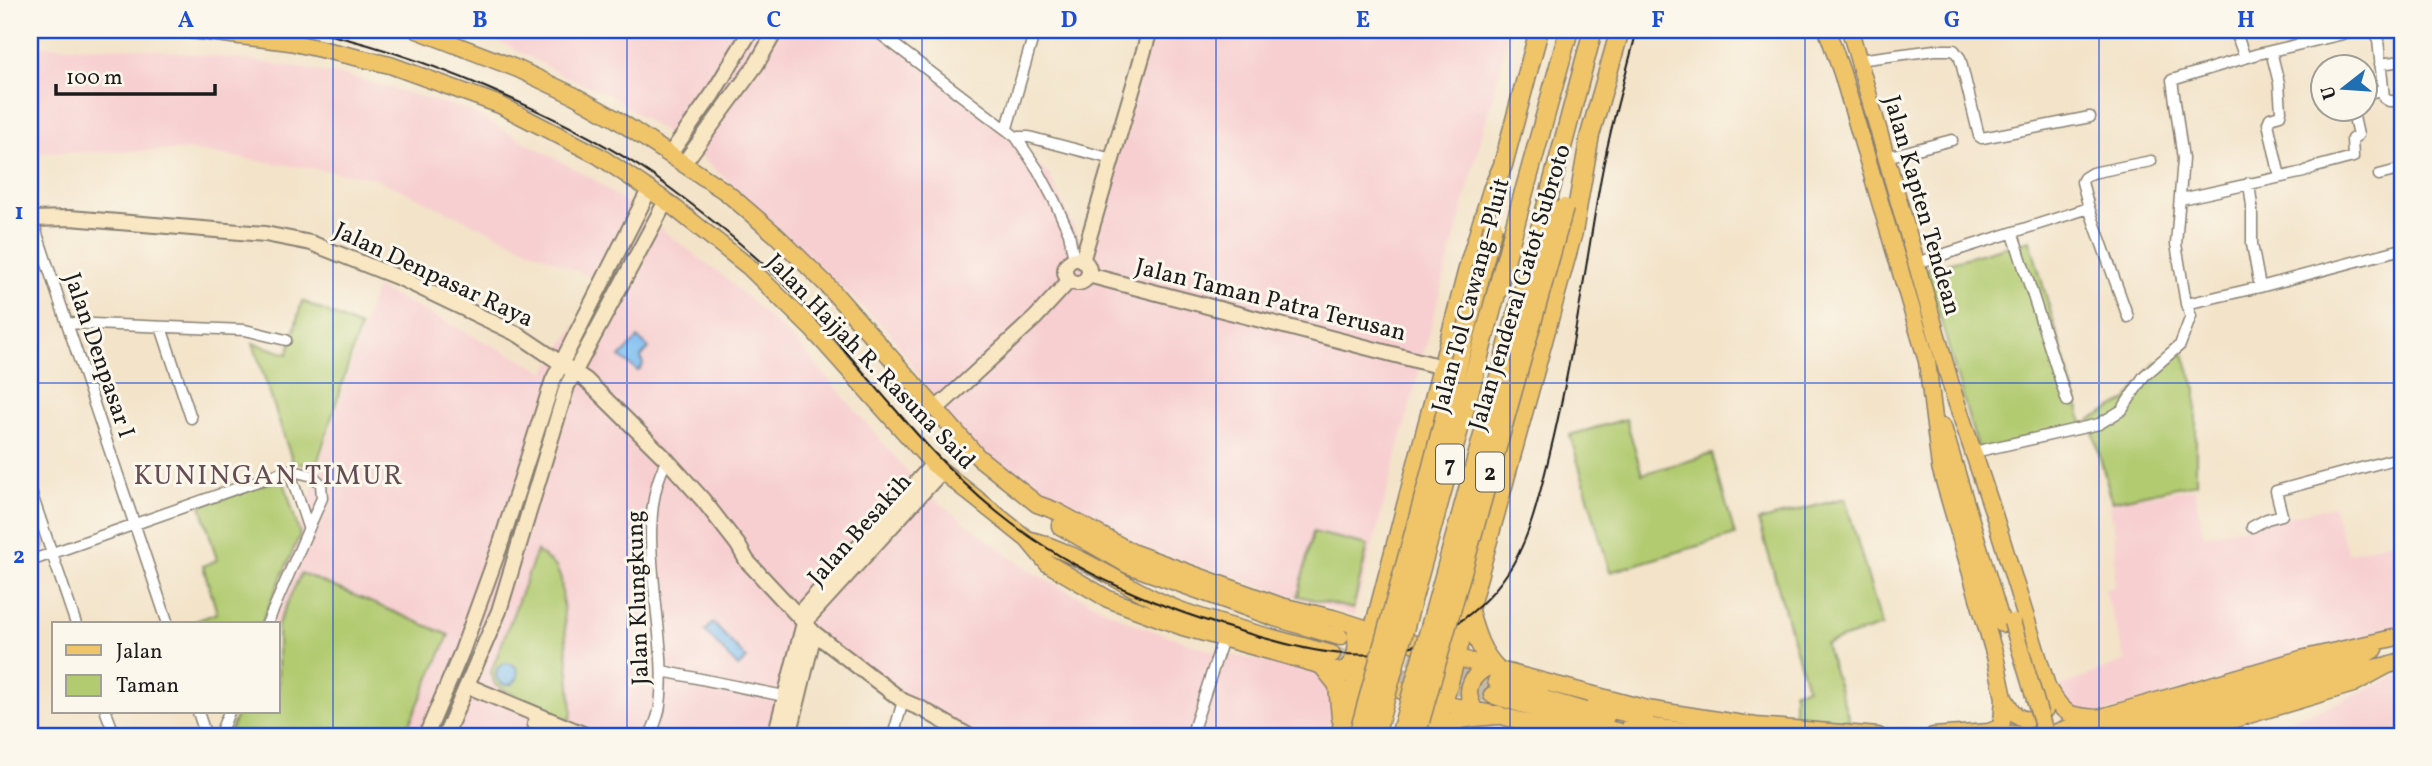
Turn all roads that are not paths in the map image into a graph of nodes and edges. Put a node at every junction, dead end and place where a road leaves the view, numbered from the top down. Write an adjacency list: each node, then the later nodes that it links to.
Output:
1 (191, 30): 18 (main road, Jalan Hajjah R. Rasuna Said)
2 (304, 30): 18 (main road)
3 (417, 30): 34 (main road, Jalan Hajjah R. Rasuna Said)
4 (751, 30): 34 (street)
5 (776, 30): 38 (street)
6 (875, 30): 30 (street)
7 (1035, 30): 30 (street)
8 (1150, 30): 36 (street)
9 (1539, 30): 39 (highway, Jalan Jenderal Gatot Subroto)
10 (1569, 30): 137 (highway, Jalan Tol Cawang–Pluit / 7, bridge)
11 (1593, 30): 139 (highway, Jalan Tol Cawang–Pluit / 7, bridge)
12 (1620, 30): 31 (highway, Jalan Jenderal Gatot Subroto / 2)
13 (1827, 30): 66 (main road, Jalan Kapten Tendean)
14 (1850, 30): 22 (main road, Jalan Kapten Tendean)
15 (2235, 30): 21 (street)
16 (2360, 30): 19 (street)
17 (2377, 30): 20 (street)
18 (290, 42): 44 (main road, Jalan Hajjah R. Rasuna Said)
19 (2271, 51): 21 (street); 42 (street)
20 (2379, 52)
21 (2245, 58): 45 (street)
22 (1858, 60): 28 (street); 35 (main road, Jalan Kapten Tendean)
23 (2402, 61): 24 (street)
24 (2380, 64): 26 (street)
25 (2380, 90): 26 (street)
26 (2383, 90): 27 (street)
27 (2402, 101)
28 (2090, 117)
29 (2355, 122): 42 (street)
30 (1007, 128): 32 (street)
31 (1590, 135): 75 (highway, Jalan Jenderal Gatot Subroto / 2); 140 (highway, Jalan Jenderal Gatot Subroto / 2, bridge)
32 (1016, 137): 36 (street); 53 (street)
33 (1952, 140): 35 (street)
34 (670, 154): 38 (main road, Jalan Hajjah R. Rasuna Said)
35 (1886, 157): 54 (main road, Jalan Kapten Tendean)
36 (1112, 159): 53 (street)
37 (2151, 161): 47 (street)
38 (684, 163): 69 (main road, Jalan Hajjah R. Rasuna Said)
39 (1503, 166): 64 (highway, Jalan Jenderal Gatot Subroto); 123 (highway, Jalan Jenderal Gatot Subroto, bridge)
40 (2402, 169): 41 (street)
41 (2379, 175)
42 (2280, 177): 43 (street)
43 (2249, 183): 45 (street); 57 (street)
44 (649, 190): 46 (main road, Jalan Hajjah R. Rasuna Said); 48 (street)
45 (2181, 199): 58 (street)
46 (666, 201): 50 (street); 76 (main road, Jalan Hajjah R. Rasuna Said)
47 (2090, 208): 51 (street); 59 (street)
48 (636, 216): 50 (street); 63 (street)
49 (31, 219): 60 (street, Jalan Denpasar I); 63 (street, Jalan Denpasar Raya)
50 (653, 226): 65 (street)
51 (2013, 234): 54 (street); 68 (street)
52 (2402, 249): 57 (street)
53 (1078, 260): 55 (street); 56 (street)
54 (1917, 263): 67 (main road, Jalan Kapten Tendean)
55 (1088, 275): 56 (street); 64 (street, Jalan Taman Patra Terusan)
56 (1069, 281): 69 (street)
57 (2260, 287): 58 (street)
58 (2186, 304): 72 (street)
59 (2129, 317)
60 (67, 323): 61 (street); 81 (street, Jalan Denpasar I)
61 (161, 327): 62 (street); 70 (street)
62 (286, 340)
63 (562, 362): 65 (street, Jalan Denpasar Raya); 127 (street)
64 (1442, 367): 71 (highway, Jalan Jenderal Gatot Subroto)
65 (575, 372): 74 (street, Jalan Denpasar Raya); 106 (street)
66 (1931, 387): 92 (main road, Jalan Kapten Tendean); 109 (main road, Jalan Kapten Tendean)
67 (1953, 392): 72 (main road, Jalan Kapten Tendean); 92 (main road, Jalan Kapten Tendean)
68 (2067, 401)
69 (935, 410): 80 (main road, Jalan Hajjah R. Rasuna Said)
70 (191, 418)
71 (1424, 434): 75 (highway); 94 (highway, Jalan Jenderal Gatot Subroto)
72 (1974, 452): 105 (main road, Jalan Kapten Tendean)
73 (2402, 457): 83 (street)
74 (667, 460): 88 (street, Jalan Denpasar Raya); 101 (street, Jalan Klungkung)
75 (1509, 466): 87 (highway, Jalan Jenderal Gatot Subroto / 2)
76 (937, 468): 84 (main road, Jalan Hajjah R. Rasuna Said); 88 (street, Jalan Besakih)
77 (289, 470): 81 (street); 82 (street); 82 (street)
78 (30, 489): 79 (street)
79 (32, 502): 85 (street)
80 (1044, 508): 93 (main road, Jalan Hajjah R. Rasuna Said); 95 (main road)
81 (135, 524): 85 (street); 90 (street, Jalan Denpasar I)
82 (308, 527): 91 (street)
83 (2252, 527)
84 (1027, 539): 97 (main road, Jalan Hajjah R. Rasuna Said); 99 (main road)
85 (52, 554): 86 (street); 89 (street)
86 (30, 561)
87 (1469, 611): 98 (highway, Jalan Jenderal Gatot Subroto / 2); 103 (highway)
88 (807, 621): 108 (street, Jalan Besakih); 110 (street, Jalan Denpasar Raya); 112 (street, Jalan Denpasar Raya)
89 (75, 622)
90 (167, 622)
91 (268, 622)
92 (2007, 623): 147 (main road, Jalan Kapten Tendean, bridge)
93 (1355, 625): 94 (main road, Jalan Hajjah R. Rasuna Said); 102 (main road)
94 (1373, 632): 98 (main road, Jalan Hajjah R. Rasuna Said); 102 (highway, Jalan Jenderal Gatot Subroto)
95 (1340, 637)
96 (2396, 638): 120 (main road)
97 (1223, 639): 99 (main road, Jalan Hajjah R. Rasuna Said); 136 (street)
98 (1457, 657): 103 (main road, Jalan Hajjah R. Rasuna Said); 111 (highway, Jalan Jenderal Gatot Subroto / 2)
99 (1327, 660): 102 (main road, Jalan Hajjah R. Rasuna Said); 123 (highway)
100 (2395, 663): 121 (main road); 148 (main road)
101 (662, 671): 108 (street); 131 (street, Jalan Klungkung)
102 (1350, 675): 107 (main road, Jalan Hajjah R. Rasuna Said); 123 (highway, Jalan Jenderal Gatot Subroto)
103 (1493, 678): 104 (main road); 114 (main road); 119 (main road); 143 (main road)
104 (1514, 687): 119 (main road); 144 (main road)
105 (2048, 689): 113 (main road); 120 (main road, Jalan Kapten Tendean)
106 (466, 690): 128 (street); 129 (street); 130 (street)
107 (1409, 693): 111 (main road, Jalan Hajjah R. Rasuna Said); 138 (highway)
108 (792, 698): 132 (street, Jalan Besakih); 133 (street, Jalan Besakih)
109 (2004, 698): 113 (main road); 122 (main road, Jalan Kapten Tendean)
110 (903, 701): 112 (street, Jalan Denpasar Raya); 134 (street)
111 (1444, 704): 114 (main road, Jalan Hajjah R. Rasuna Said); 141 (highway, Jalan Jenderal Gatot Subroto / 2)
112 (922, 709): 135 (street, Jalan Denpasar Raya)
113 (2046, 709): 147 (main road)
114 (1475, 710): 118 (main road, Jalan Hajjah R. Rasuna Said)
115 (107, 714): 124 (street)
116 (199, 714): 125 (street)
117 (228, 714): 126 (street)
118 (1498, 715): 141 (highway); 142 (main road, Jalan Hajjah R. Rasuna Said)
119 (1756, 726): 145 (main road)
120 (2087, 728): 147 (main road)
121 (2220, 730): 149 (main road)
122 (1997, 733): 146 (main road); 147 (main road)
123 (1346, 734)
124 (115, 736)
125 (206, 736)
126 (219, 736)
127 (426, 736)
128 (445, 736)
129 (562, 736)
130 (588, 736)
131 (650, 736)
132 (775, 736)
133 (789, 736)
134 (893, 736)
135 (969, 736)
136 (1191, 736)
137 (1375, 736)
138 (1392, 736)
139 (1400, 736)
140 (1416, 736)
141 (1434, 736)
142 (1578, 736)
143 (1637, 736)
144 (1719, 736)
145 (1878, 736)
146 (1933, 736)
147 (2044, 736)
148 (2119, 736)
149 (2178, 736)

